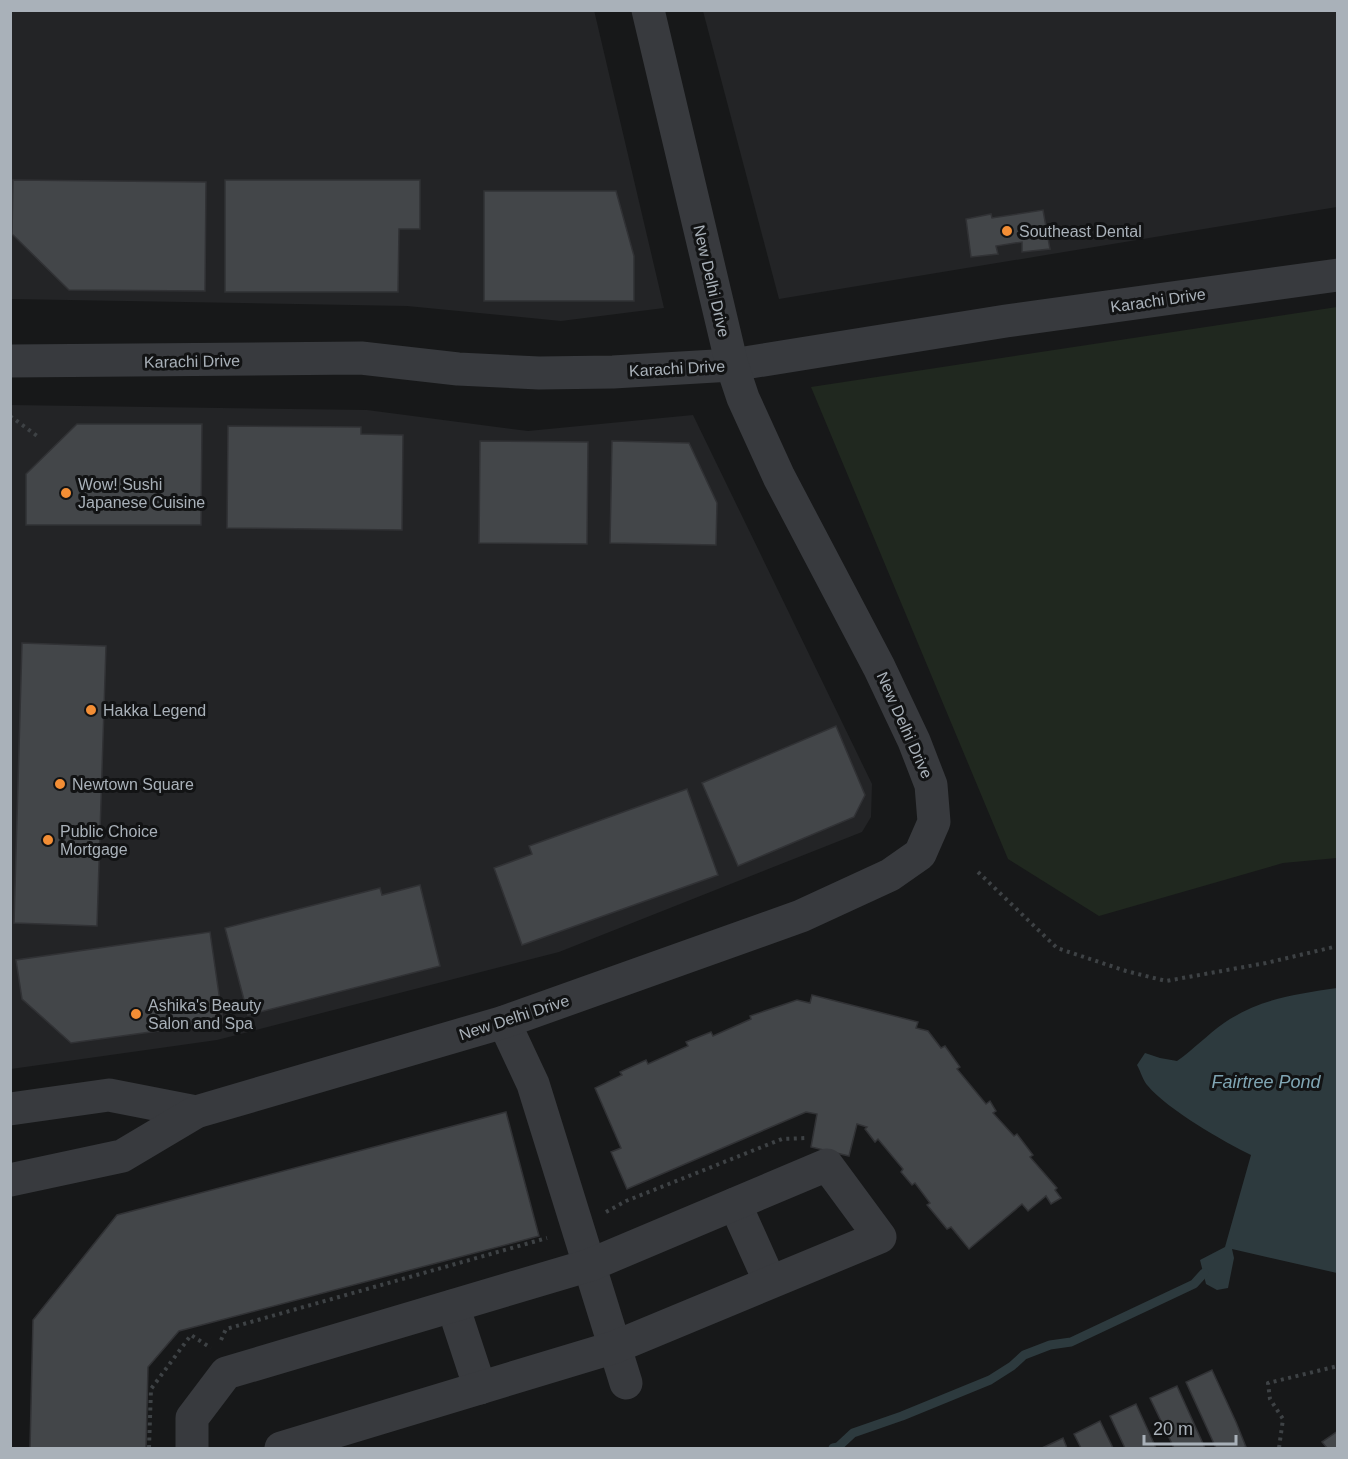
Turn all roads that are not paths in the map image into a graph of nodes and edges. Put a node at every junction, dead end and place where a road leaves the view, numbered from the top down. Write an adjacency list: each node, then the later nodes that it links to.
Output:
1 (648, 10): 4 (street, New Delhi Drive)
2 (1338, 274): 4 (street, Karachi Drive)
3 (10, 361): 4 (street, Karachi Drive)
4 (732, 365): 5 (street, New Delhi Drive)
5 (504, 1022): 7 (street, New Delhi Drive); 10 (street)
6 (10, 1109): 7 (street, New Delhi Drive)
7 (196, 1112): 8 (street, New Delhi Drive)
8 (10, 1180)
9 (735, 1204): 10 (street); 11 (street); 11 (street)
10 (590, 1265): 12 (street); 13 (street)
11 (770, 1282): 13 (street)
12 (453, 1306): 15 (street); 16 (street)
13 (615, 1347): 14 (street); 15 (street)
14 (626, 1383)
15 (480, 1388): 17 (street)
16 (192, 1449)
17 (281, 1449)

